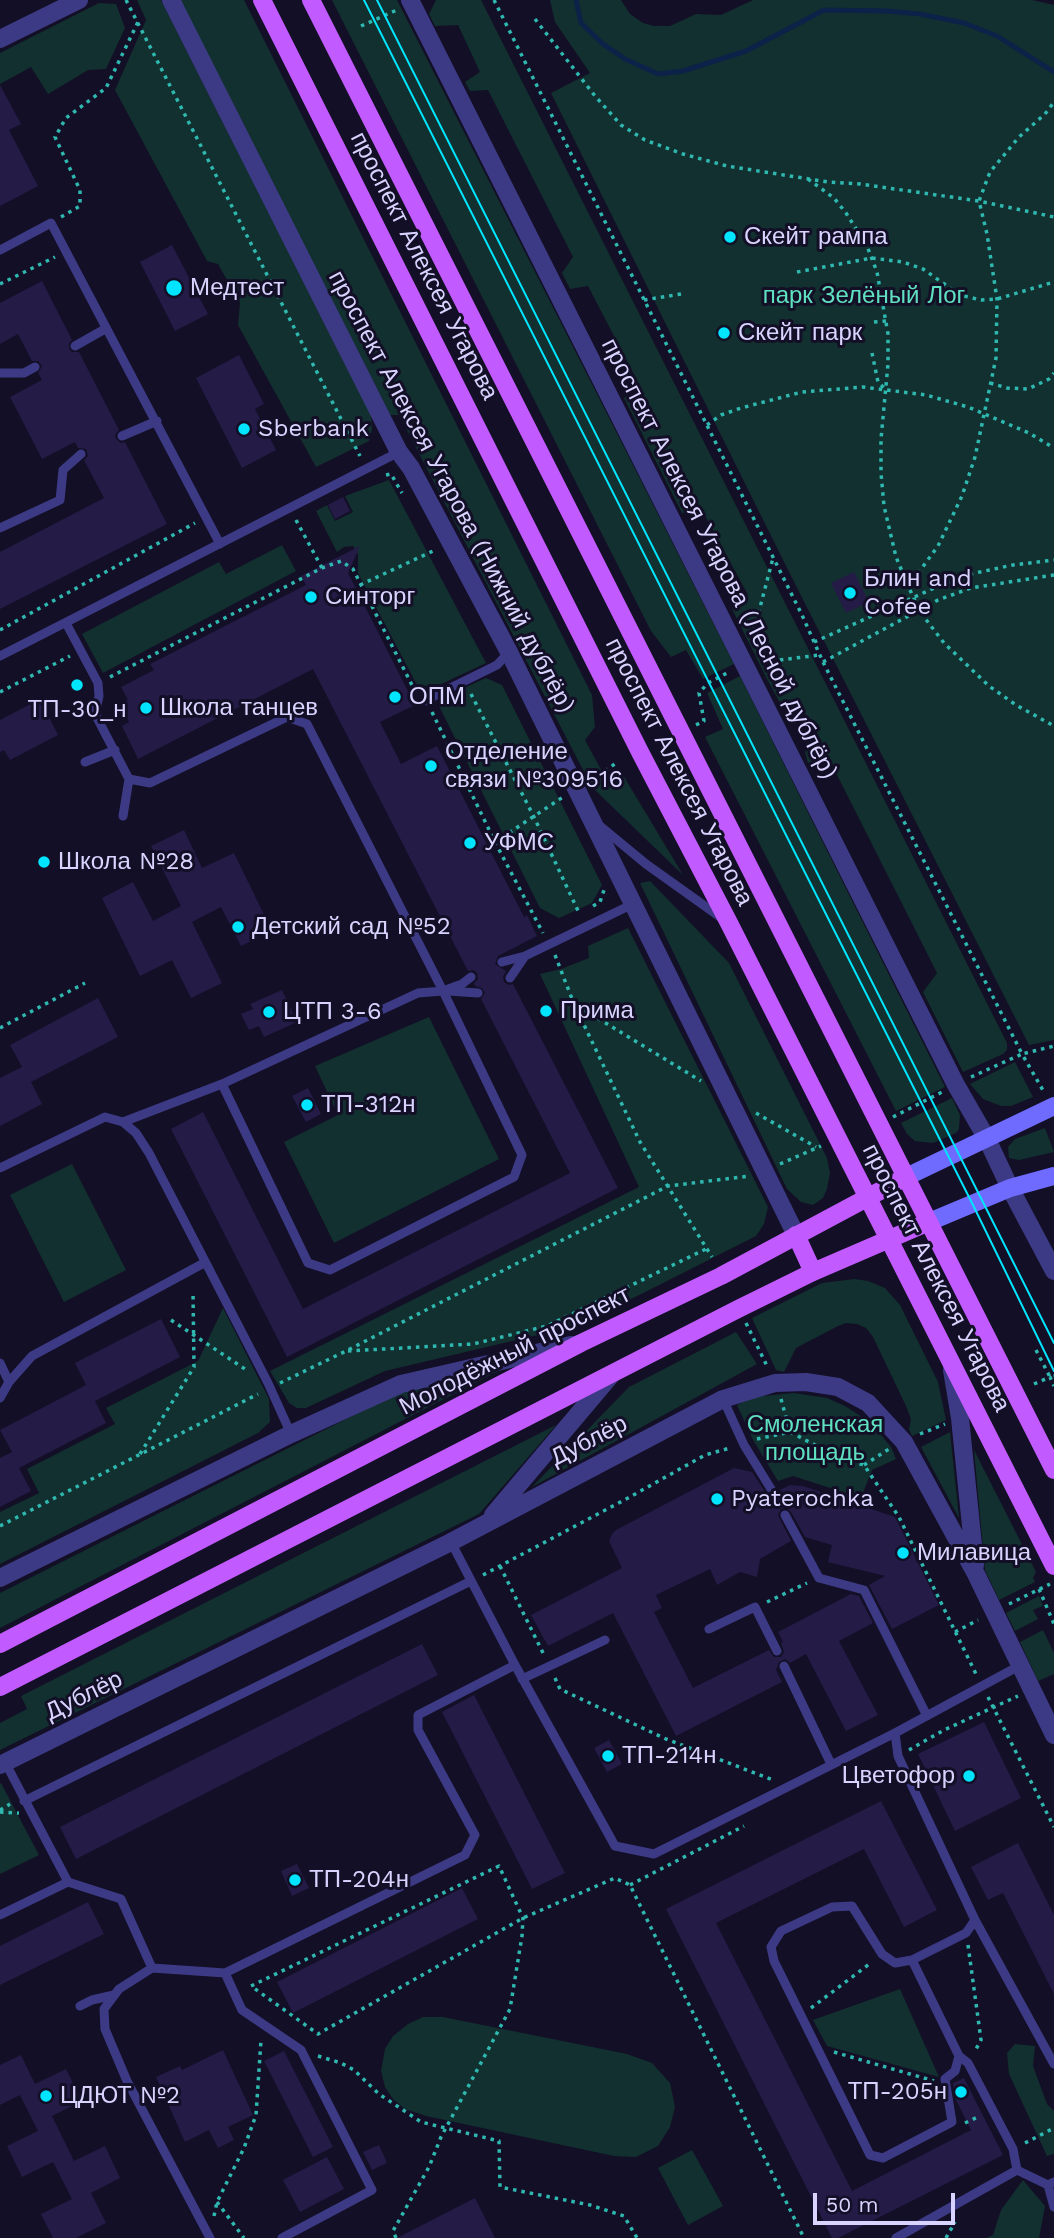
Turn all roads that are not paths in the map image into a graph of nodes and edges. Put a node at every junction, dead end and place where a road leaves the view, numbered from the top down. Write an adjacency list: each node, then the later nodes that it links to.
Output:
1 (79, 0): 6 (street)
2 (171, 0): 14 (street, проспект Алексея Угарова (Нижний дублёр))
3 (262, 0): 28 (main road, проспект Алексея Угарова)
4 (311, 0): 41 (main road, проспект Алексея Угарова)
5 (406, 4): 38 (street, проспект Алексея Угарова (Лесной дублёр))
6 (0, 39)
7 (0, 250): 8 (lane)
8 (105, 329): 9 (lane); 12 (lane)
9 (75, 346)
10 (35, 367): 11 (lane)
11 (0, 373)
12 (157, 421): 13 (lane); 17 (lane)
13 (122, 436)
14 (399, 452): 17 (lane); 19 (street, проспект Алексея Угарова (Нижний дублёр))
15 (81, 454): 16 (lane)
16 (0, 528)
17 (220, 544): 18 (lane)
18 (66, 623): 20 (lane); 22 (lane)
19 (509, 652): 21 (lane); 26 (street, проспект Алексея Угарова (Нижний дублёр))
20 (0, 656)
21 (426, 701)
22 (115, 750): 23 (lane); 24 (lane)
23 (85, 762)
24 (130, 779): 25 (lane); 33 (lane)
25 (123, 816)
26 (593, 821): 27 (street, проспект Алексея Угарова (Нижний дублёр)); 28 (lane)
27 (634, 904): 29 (lane); 45 (street, проспект Алексея Угарова (Нижний дублёр))
28 (729, 923): 43 (main road, проспект Алексея Угарова)
29 (526, 956): 30 (lane); 32 (lane)
30 (502, 962)
31 (471, 977): 33 (lane)
32 (510, 978)
33 (443, 991): 34 (lane); 35 (lane); 35 (lane)
34 (478, 993)
35 (222, 1084): 37 (lane)
36 (1054, 1106): 38 (main road, Молодёжный проспект)
37 (123, 1122): 39 (lane); 47 (lane)
38 (987, 1139): 41 (main road, Молодёжный проспект); 42 (street, проспект Алексея Угарова (Лесной дублёр))
39 (0, 1168)
40 (1054, 1176): 42 (main road)
41 (906, 1177): 43 (main road, Молодёжный проспект); 44 (main road, проспект Алексея Угарова)
42 (1010, 1188): 44 (main road); 48 (street, проспект Алексея Угарова (Лесной дублёр))
43 (868, 1198): 45 (main road, Молодёжный проспект); 46 (main road, проспект Алексея Угарова)
44 (929, 1223): 46 (main road); 58 (main road, проспект Алексея Угарова)
45 (796, 1235): 49 (main road); 50 (main road, Молодёжный проспект)
46 (889, 1240): 49 (main road); 51 (main road, проспект Алексея Угарова)
47 (204, 1263): 54 (lane); 57 (lane)
48 (1054, 1271)
49 (813, 1272): 53 (main road)
50 (581, 1343): 57 (street); 69 (main road, Молодёжный проспект)
51 (951, 1360): 63 (main road, проспект Алексея Угарова); 64 (street)
52 (0, 1363): 54 (lane)
53 (612, 1374): 61 (street); 75 (main road)
54 (9, 1382): 55 (lane)
55 (0, 1398)
56 (723, 1399): 59 (lane); 61 (street, Дублёр); 64 (street, Дублёр)
57 (290, 1434): 65 (street)
58 (1054, 1470)
59 (779, 1502)
60 (785, 1515): 76 (lane)
61 (486, 1523): 62 (street, Дублёр)
62 (451, 1542): 66 (lane); 79 (street, Дублёр)
63 (1054, 1566)
64 (976, 1574): 73 (street, Дублёр)
65 (0, 1578)
66 (471, 1581): 71 (lane); 81 (lane)
67 (709, 1629): 70 (lane)
68 (605, 1640): 74 (lane)
69 (0, 1644)
70 (777, 1651)
71 (515, 1665): 74 (lane); 87 (lane)
72 (784, 1666): 80 (lane)
73 (1019, 1666): 76 (lane); 78 (street, Дублёр)
74 (522, 1679): 80 (lane)
75 (0, 1687)
76 (928, 1716): 77 (lane)
77 (895, 1733): 80 (lane); 84 (lane)
78 (1054, 1735)
79 (3, 1764): 81 (lane)
80 (831, 1764)
81 (24, 1801): 82 (lane)
82 (68, 1882): 83 (lane); 86 (lane)
83 (0, 1914)
84 (975, 1920): 85 (lane); 91 (lane)
85 (912, 1960): 90 (lane); 90 (lane)
86 (152, 1968): 87 (lane); 88 (lane)
87 (225, 1973): 96 (lane)
88 (114, 1995): 89 (lane); 95 (lane)
89 (80, 2006)
90 (960, 2056): 92 (lane)
91 (1054, 2064)
92 (1017, 2170): 93 (lane); 97 (lane)
93 (1051, 2183): 94 (lane)
94 (1054, 2207)
95 (209, 2237)
96 (282, 2238)
97 (896, 2238)

